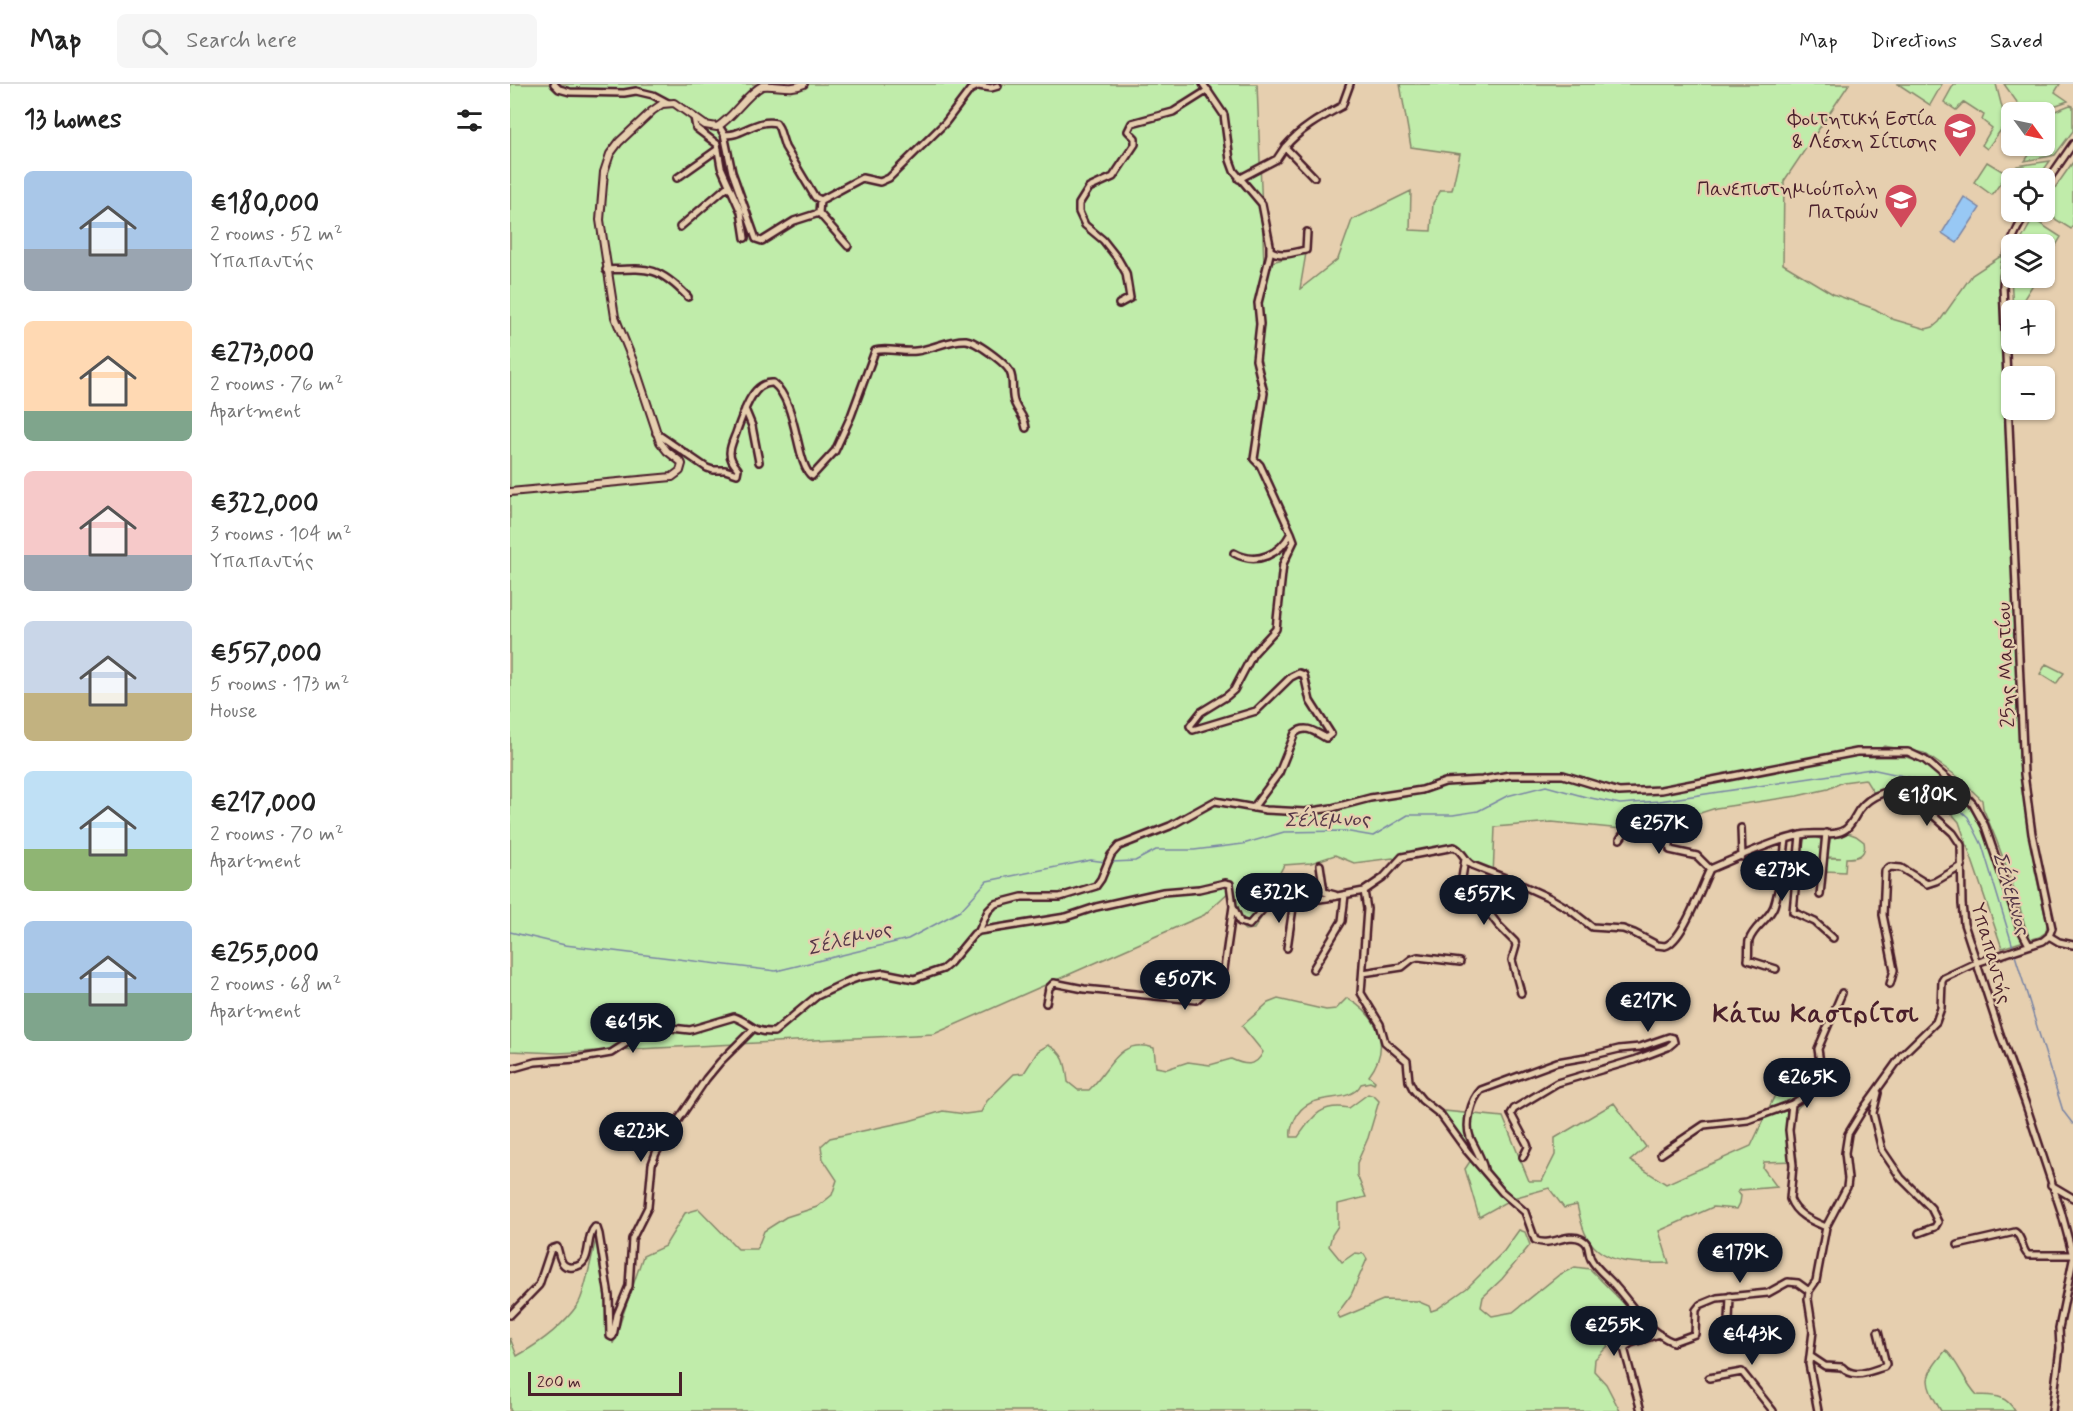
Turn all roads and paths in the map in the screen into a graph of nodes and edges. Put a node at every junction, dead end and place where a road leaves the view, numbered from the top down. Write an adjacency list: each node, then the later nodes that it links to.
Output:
1 (555, 84): 7 (street)
2 (804, 84): 9 (main road)
3 (1203, 84): 6 (street)
4 (1350, 84): 12 (street)
5 (998, 86): 19 (street)
6 (1208, 90): 17 (street); 29 (street)
7 (669, 103): 8 (main road); 27 (main road)
8 (694, 117): 9 (main road); 13 (street)
9 (719, 126): 10 (street)
10 (724, 134): 19 (street); 20 (street)
11 (2073, 144): 14 (street)
12 (1285, 147): 15 (street); 17 (street)
13 (718, 149): 16 (street); 18 (street)
14 (2055, 170)
15 (1314, 177)
16 (677, 178)
17 (1239, 179): 26 (street)
18 (729, 185): 22 (street); 24 (street)
19 (820, 200): 20 (street)
20 (819, 213): 25 (street)
21 (2021, 222): 54 (street, 25ης Μαρτίου)
22 (680, 227)
23 (1307, 232): 26 (street)
24 (745, 238)
25 (848, 246)
26 (1270, 250): 35 (street)
27 (606, 270): 28 (street); 32 (main road)
28 (688, 297)
29 (1119, 304)
30 (746, 409): 31 (street); 32 (street); 33 (street)
31 (1026, 428)
32 (656, 432): 34 (main road)
33 (759, 462)
34 (510, 492)
35 (1291, 533): 36 (street); 37 (street)
36 (1234, 553)
37 (1253, 808): 53 (street); 56 (street)
38 (1741, 828): 43 (street)
39 (1826, 833): 40 (street, Υπαπαντής); 46 (street, Υπαπαντής); 49 (street)
40 (1800, 835): 42 (street, Υπαπαντής); 55 (street)
41 (1620, 838): 47 (street)
42 (1786, 840): 43 (street, Υπαπαντής); 62 (street)
43 (1742, 857): 47 (street, Υπαπαντής)
44 (1465, 859): 47 (street); 48 (street); 65 (street)
45 (1320, 866): 50 (street)
46 (1962, 866): 60 (street, Υπαπαντής); 64 (street)
47 (1710, 869)
48 (1364, 891): 50 (street); 63 (street)
49 (1820, 894)
50 (1342, 896): 51 (street); 61 (street)
51 (1294, 901): 52 (street); 58 (street)
52 (1233, 906): 53 (street); 67 (street)
53 (979, 931): 68 (street)
54 (2049, 936): 56 (street); 57 (street)
55 (1833, 938)
56 (2029, 945): 60 (street)
57 (2073, 945)
58 (1287, 948)
59 (1461, 962): 63 (street)
60 (1976, 963): 70 (street); 75 (street, Υπαπαντής)
61 (1313, 969)
62 (1776, 969)
63 (1363, 973): 74 (street)
64 (1890, 984)
65 (1521, 993)
66 (1842, 993): 71 (street)
67 (1046, 1003)
68 (753, 1029): 69 (street); 83 (street)
69 (510, 1069)
70 (1876, 1091): 77 (street); 78 (street)
71 (1792, 1104): 72 (street); 77 (street)
72 (1661, 1154)
73 (1523, 1157): 74 (street)
74 (1485, 1171): 85 (street)
75 (2051, 1185): 76 (street); 80 (street, Υπαπαντής)
76 (2073, 1198)
77 (1826, 1227): 81 (street)
78 (1920, 1233)
79 (1958, 1245): 80 (street)
80 (2073, 1257): 92 (street)
81 (1809, 1291): 82 (street); 87 (street)
82 (1730, 1296): 85 (street); 86 (street)
83 (510, 1315)
84 (1878, 1332): 87 (street)
85 (1659, 1334): 89 (street)
86 (1731, 1337)
87 (1810, 1356): 91 (street)
88 (1709, 1378): 90 (street)
89 (1641, 1411)
90 (1773, 1411)
91 (1818, 1411)
92 (2052, 1411)

